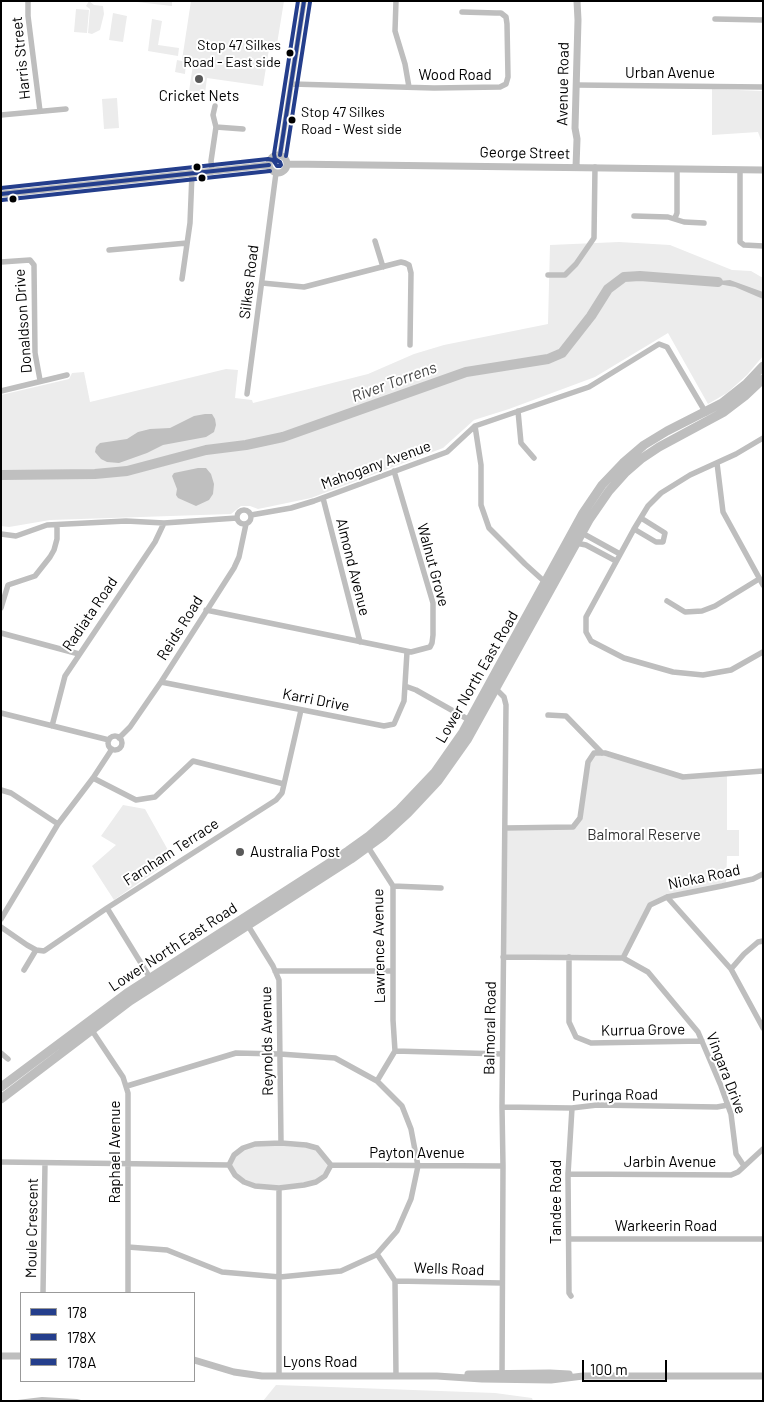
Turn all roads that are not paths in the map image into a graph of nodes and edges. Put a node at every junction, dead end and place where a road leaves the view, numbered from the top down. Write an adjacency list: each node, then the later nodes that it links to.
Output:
1 (28, 1): 14 (street, Harris Street)
2 (304, 1): 8 (street)
3 (396, 1): 11 (street)
4 (577, 1): 9 (street, Avenue Road)
5 (462, 12): 11 (street, Wood Road)
6 (715, 19): 7 (street)
7 (763, 20)
8 (292, 84): 11 (street, Wood Road); 18 (street)
9 (576, 85): 10 (street, Urban Avenue); 21 (street, Avenue Road)
10 (763, 86)
11 (409, 87)
12 (215, 106): 16 (street)
13 (66, 109): 14 (street)
14 (40, 111): 15 (street)
15 (1, 115)
16 (216, 127): 17 (street); 26 (street)
17 (243, 129)
18 (280, 155): 19 (street); 20 (street)
19 (288, 164): 21 (street, George Street); 27 (street)
20 (269, 165): 26 (street); 27 (street)
21 (576, 167): 22 (street, George Street)
22 (595, 167): 23 (street, George Street); 39 (street)
23 (678, 168): 24 (street, George Street); 31 (street)
24 (740, 170): 25 (street, George Street); 35 (street)
25 (763, 170)
26 (212, 172): 28 (street)
27 (276, 173): 41 (street, Silkes Road)
28 (192, 174): 29 (street); 34 (street)
29 (1, 194)
30 (634, 216): 31 (street)
31 (675, 218): 32 (street)
32 (704, 223)
33 (375, 241): 38 (street)
34 (187, 243): 36 (street); 40 (street)
35 (763, 246)
36 (109, 250)
37 (1, 262): 46 (street, Donaldson Drive)
38 (383, 266): 41 (street); 42 (street)
39 (548, 275)
40 (182, 279)
41 (262, 283): 48 (street, Silkes Road)
42 (410, 345)
43 (763, 366): 50 (main road, Lower North East Road)
44 (67, 376): 46 (street)
45 (763, 379): 50 (main road, Lower North East Road)
46 (40, 380): 47 (street)
47 (1, 391)
48 (247, 394)
49 (518, 412): 50 (street, Mahogany Avenue); 51 (street, Mahogany Avenue); 53 (street)
50 (707, 417): 64 (main road, Lower North East Road); 66 (main road, Lower North East Road)
51 (475, 426): 55 (street, Mahogany Avenue); 70 (street)
52 (763, 438): 54 (street)
53 (534, 458)
54 (716, 463): 59 (street); 69 (street)
55 (394, 471): 56 (street, Mahogany Avenue); 76 (street, Walnut Grove)
56 (323, 498): 57 (street, Mahogany Avenue); 75 (street, Almond Avenue)
57 (251, 515): 58 (street); 61 (street)
58 (237, 518): 60 (street); 61 (street)
59 (641, 518): 63 (street); 63 (street)
60 (164, 523): 62 (street); 78 (street, Radiata Road)
61 (246, 524): 73 (street, Reids Road)
62 (57, 525): 65 (street); 72 (street)
63 (634, 529): 67 (street)
64 (582, 533): 66 (main road, Lower North East Road); 67 (street)
65 (1, 534)
66 (574, 539): 68 (street); 70 (main road, Lower North East Road)
67 (620, 554): 68 (street)
68 (616, 561): 77 (street)
69 (761, 582): 71 (street)
70 (549, 585): 81 (main road, Lower North East Road)
71 (667, 601)
72 (1, 608)
73 (206, 610): 75 (street); 79 (street, Reids Road)
74 (1, 633): 78 (street)
75 (360, 642): 76 (street)
76 (409, 652): 80 (street, Karri Drive)
77 (763, 652)
78 (79, 654): 86 (street, Radiata Road)
79 (160, 682): 82 (street, Karri Drive); 87 (street, Reids Road)
80 (405, 686): 82 (street, Karri Drive); 85 (street)
81 (494, 687): 85 (main road, Lower North East Road); 96 (street, Balmoral Road)
82 (301, 710): 93 (street, Farnham Terrace)
83 (1, 713): 86 (street)
84 (548, 716): 90 (street)
85 (473, 722): 97 (main road, Lower North East Road); 104 (main road, Lower North East Road)
86 (52, 726): 88 (street)
87 (119, 738): 88 (street); 89 (street)
88 (109, 740): 89 (street)
89 (112, 749): 92 (street)
90 (602, 753): 91 (street); 96 (street)
91 (763, 771)
92 (93, 778): 93 (street); 95 (street)
93 (284, 784): 102 (street, Farnham Terrace)
94 (1, 790): 95 (street)
95 (58, 824): 103 (street)
96 (505, 828): 108 (street, Balmoral Road)
97 (368, 847): 99 (street, Lawrence Avenue); 104 (main road, Lower North East Road)
98 (763, 874): 101 (street, Nioka Road)
99 (393, 886): 100 (street); 114 (street, Lawrence Avenue)
100 (441, 888)
101 (667, 897): 110 (street, Nioka Road); 111 (street)
102 (107, 908): 107 (street, Farnham Terrace); 115 (street)
103 (1, 919)
104 (246, 922): 113 (street, Reynolds Avenue); 115 (main road, Lower North East Road)
105 (1, 927): 107 (street)
106 (763, 941): 111 (street)
107 (36, 950): 112 (street)
108 (503, 957): 109 (street, Vingara Drive); 122 (street, Balmoral Road)
109 (570, 957): 110 (street, Vingara Drive); 118 (street, Kurrua Grove)
110 (623, 958): 118 (street, Vingara Drive)
111 (731, 969): 117 (street)
112 (24, 970)
113 (276, 971): 114 (street); 121 (street, Reynolds Avenue)
114 (393, 971): 119 (street, Lawrence Avenue)
115 (152, 981): 116 (main road, Lower North East Road)
116 (89, 1026): 125 (street, Raphael Avenue); 126 (main road, Lower North East Road); 127 (main road, Lower North East Road)
117 (763, 1028)
118 (702, 1041): 128 (street, Vingara Drive)
119 (395, 1051): 122 (street); 124 (street)
120 (1, 1053): 123 (street)
121 (280, 1054): 124 (street); 125 (street); 131 (street, Reynolds Avenue)
122 (502, 1054): 129 (street, Balmoral Road)
123 (8, 1058)
124 (377, 1080): 138 (street)
125 (127, 1086): 135 (street, Raphael Avenue)
126 (1, 1087)
127 (1, 1099)
128 (728, 1105): 130 (street, Puringa Road); 140 (street, Vingara Drive)
129 (502, 1107): 130 (street, Puringa Road); 139 (street, Balmoral Road)
130 (572, 1108): 141 (street, Tandee Road)
131 (281, 1143): 136 (street); 137 (street)
132 (763, 1149): 140 (street, Jarbin Avenue)
133 (1, 1162): 134 (street)
134 (46, 1163): 135 (street); 150 (street, Moule Crescent)
135 (128, 1163): 136 (street); 145 (street, Raphael Avenue)
136 (229, 1165): 142 (street)
137 (332, 1165): 138 (street, Payton Avenue); 142 (street)
138 (418, 1166): 139 (street, Payton Avenue); 146 (street)
139 (503, 1166): 149 (street, Balmoral Road)
140 (744, 1166): 141 (street, Jarbin Avenue)
141 (568, 1174): 143 (street, Tandee Road)
142 (279, 1188): 147 (street)
143 (568, 1239): 144 (street, Warkeerin Road); 152 (street, Tandee Road)
144 (763, 1239)
145 (128, 1247): 147 (street); 151 (street, Raphael Avenue)
146 (377, 1254): 147 (street); 148 (street)
147 (280, 1277): 156 (street)
148 (395, 1280): 149 (street, Wells Road); 157 (street)
149 (502, 1283): 158 (street, Balmoral Road)
150 (43, 1292)
151 (128, 1292)
152 (571, 1296)
153 (1, 1356): 154 (street)
154 (20, 1356)
155 (195, 1360): 156 (street, Lyons Road)
156 (280, 1376): 157 (street, Lyons Road)
157 (396, 1376): 158 (street, Lyons Road)
158 (502, 1376): 159 (street, Lyons Road)
159 (763, 1376)

